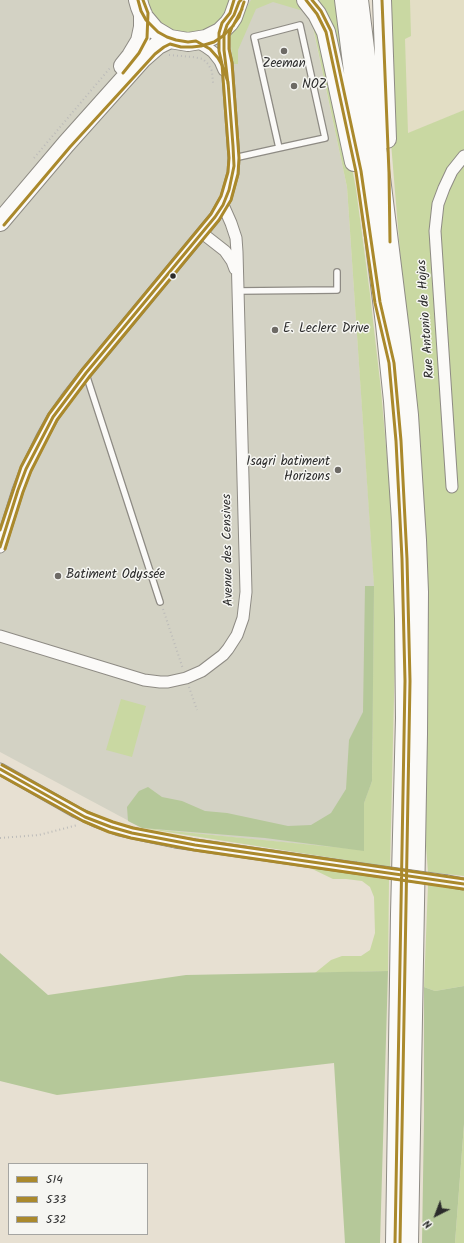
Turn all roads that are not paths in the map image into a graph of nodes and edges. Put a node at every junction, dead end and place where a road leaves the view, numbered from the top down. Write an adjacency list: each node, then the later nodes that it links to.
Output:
1 (306, 0): 22 (main road)
2 (344, 0): 22 (main road)
3 (359, 0): 18 (main road)
4 (382, 0): 18 (main road)
5 (240, 1): 7 (main road)
6 (140, 7): 8 (main road); 15 (main road)
7 (227, 25): 9 (main road); 10 (street)
8 (170, 39): 9 (main road); 16 (main road)
9 (196, 42): 10 (street)
10 (228, 82): 13 (street)
11 (279, 148): 11 (lane); 13 (lane)
12 (464, 156): 24 (street, Rue Antonio de Hojas)
13 (234, 158): 14 (street)
14 (223, 204): 17 (street); 20 (street, Avenue des Censives)
15 (0, 212)
16 (0, 222)
17 (202, 233): 20 (street, Avenue des Censives); 23 (street)
18 (390, 240): 31 (main road)
19 (337, 272): 21 (lane)
20 (237, 274): 21 (street, Avenue des Censives)
21 (237, 292): 27 (street, Avenue des Censives)
22 (389, 363): 30 (main road)
23 (86, 374): 25 (street); 26 (lane)
24 (452, 487)
25 (0, 547)
26 (160, 602)
27 (0, 636)
28 (0, 769): 29 (street, bridge)
29 (464, 884)
30 (395, 1243)
31 (409, 1243)

